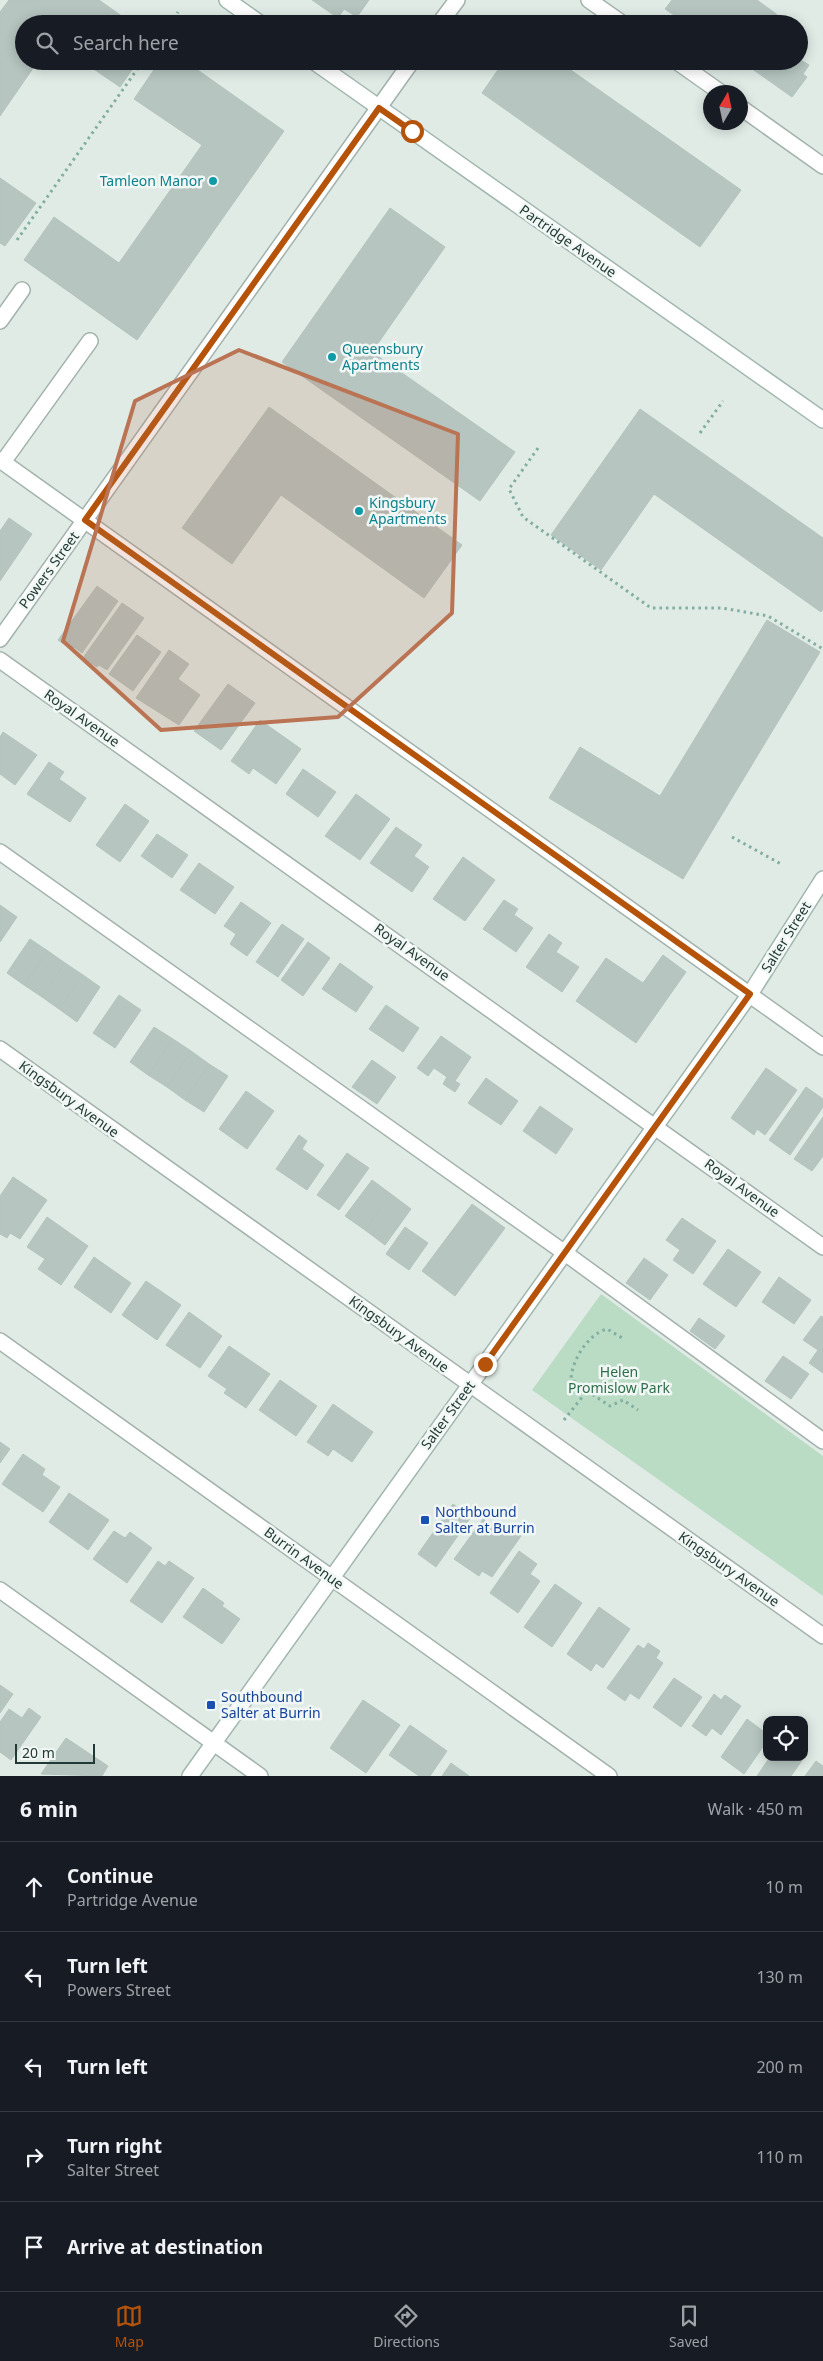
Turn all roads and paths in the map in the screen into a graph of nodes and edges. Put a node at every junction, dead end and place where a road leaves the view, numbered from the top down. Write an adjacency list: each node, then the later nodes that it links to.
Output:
1 (228, 0): 6 (street)
2 (456, 0): 7 (street)
3 (589, 0): 8 (street)
4 (178, 12): 5 (path)
5 (176, 15)
6 (249, 15)
7 (445, 15)
8 (610, 15)
9 (137, 70): 17 (path)
10 (326, 70): 14 (street, Partridge Avenue)
11 (406, 70): 14 (street, Powers Street)
12 (689, 70): 13 (street)
13 (710, 85)
14 (379, 108): 22 (street, Partridge Avenue); 26 (street, Powers Street)
15 (748, 113): 16 (street)
16 (823, 166)
17 (17, 240)
18 (22, 290): 19 (street)
19 (0, 321)
20 (90, 341): 25 (street)
21 (723, 401): 23 (path)
22 (823, 420)
23 (700, 433)
24 (538, 448): 28 (path)
25 (2, 461): 26 (street)
26 (85, 520): 27 (street, Powers Street); 34 (street)
27 (0, 639)
28 (823, 649)
29 (0, 660): 37 (street, Royal Avenue)
30 (732, 838): 32 (path)
31 (0, 852): 39 (street)
32 (781, 864)
33 (823, 879): 34 (street, Salter Street)
34 (750, 994): 35 (street); 37 (street, Salter Street)
35 (823, 1047)
36 (0, 1049): 42 (street, Kingsbury Avenue)
37 (656, 1126): 38 (street, Royal Avenue); 39 (street, Salter Street)
38 (823, 1247)
39 (564, 1253): 42 (street, Salter Street); 46 (street)
40 (624, 1339): 43 (path)
41 (0, 1341): 47 (street, Burrin Avenue)
42 (470, 1385): 47 (street, Salter Street); 49 (street, Kingsbury Avenue)
43 (587, 1391): 44 (path); 45 (path)
44 (638, 1410)
45 (564, 1420)
46 (823, 1441)
47 (332, 1578): 50 (street, Salter Street); 53 (street, Burrin Avenue)
48 (0, 1590): 50 (street)
49 (823, 1636)
50 (213, 1743): 51 (street, Salter Street); 52 (street)
51 (190, 1776)
52 (260, 1776)
53 (609, 1776)

